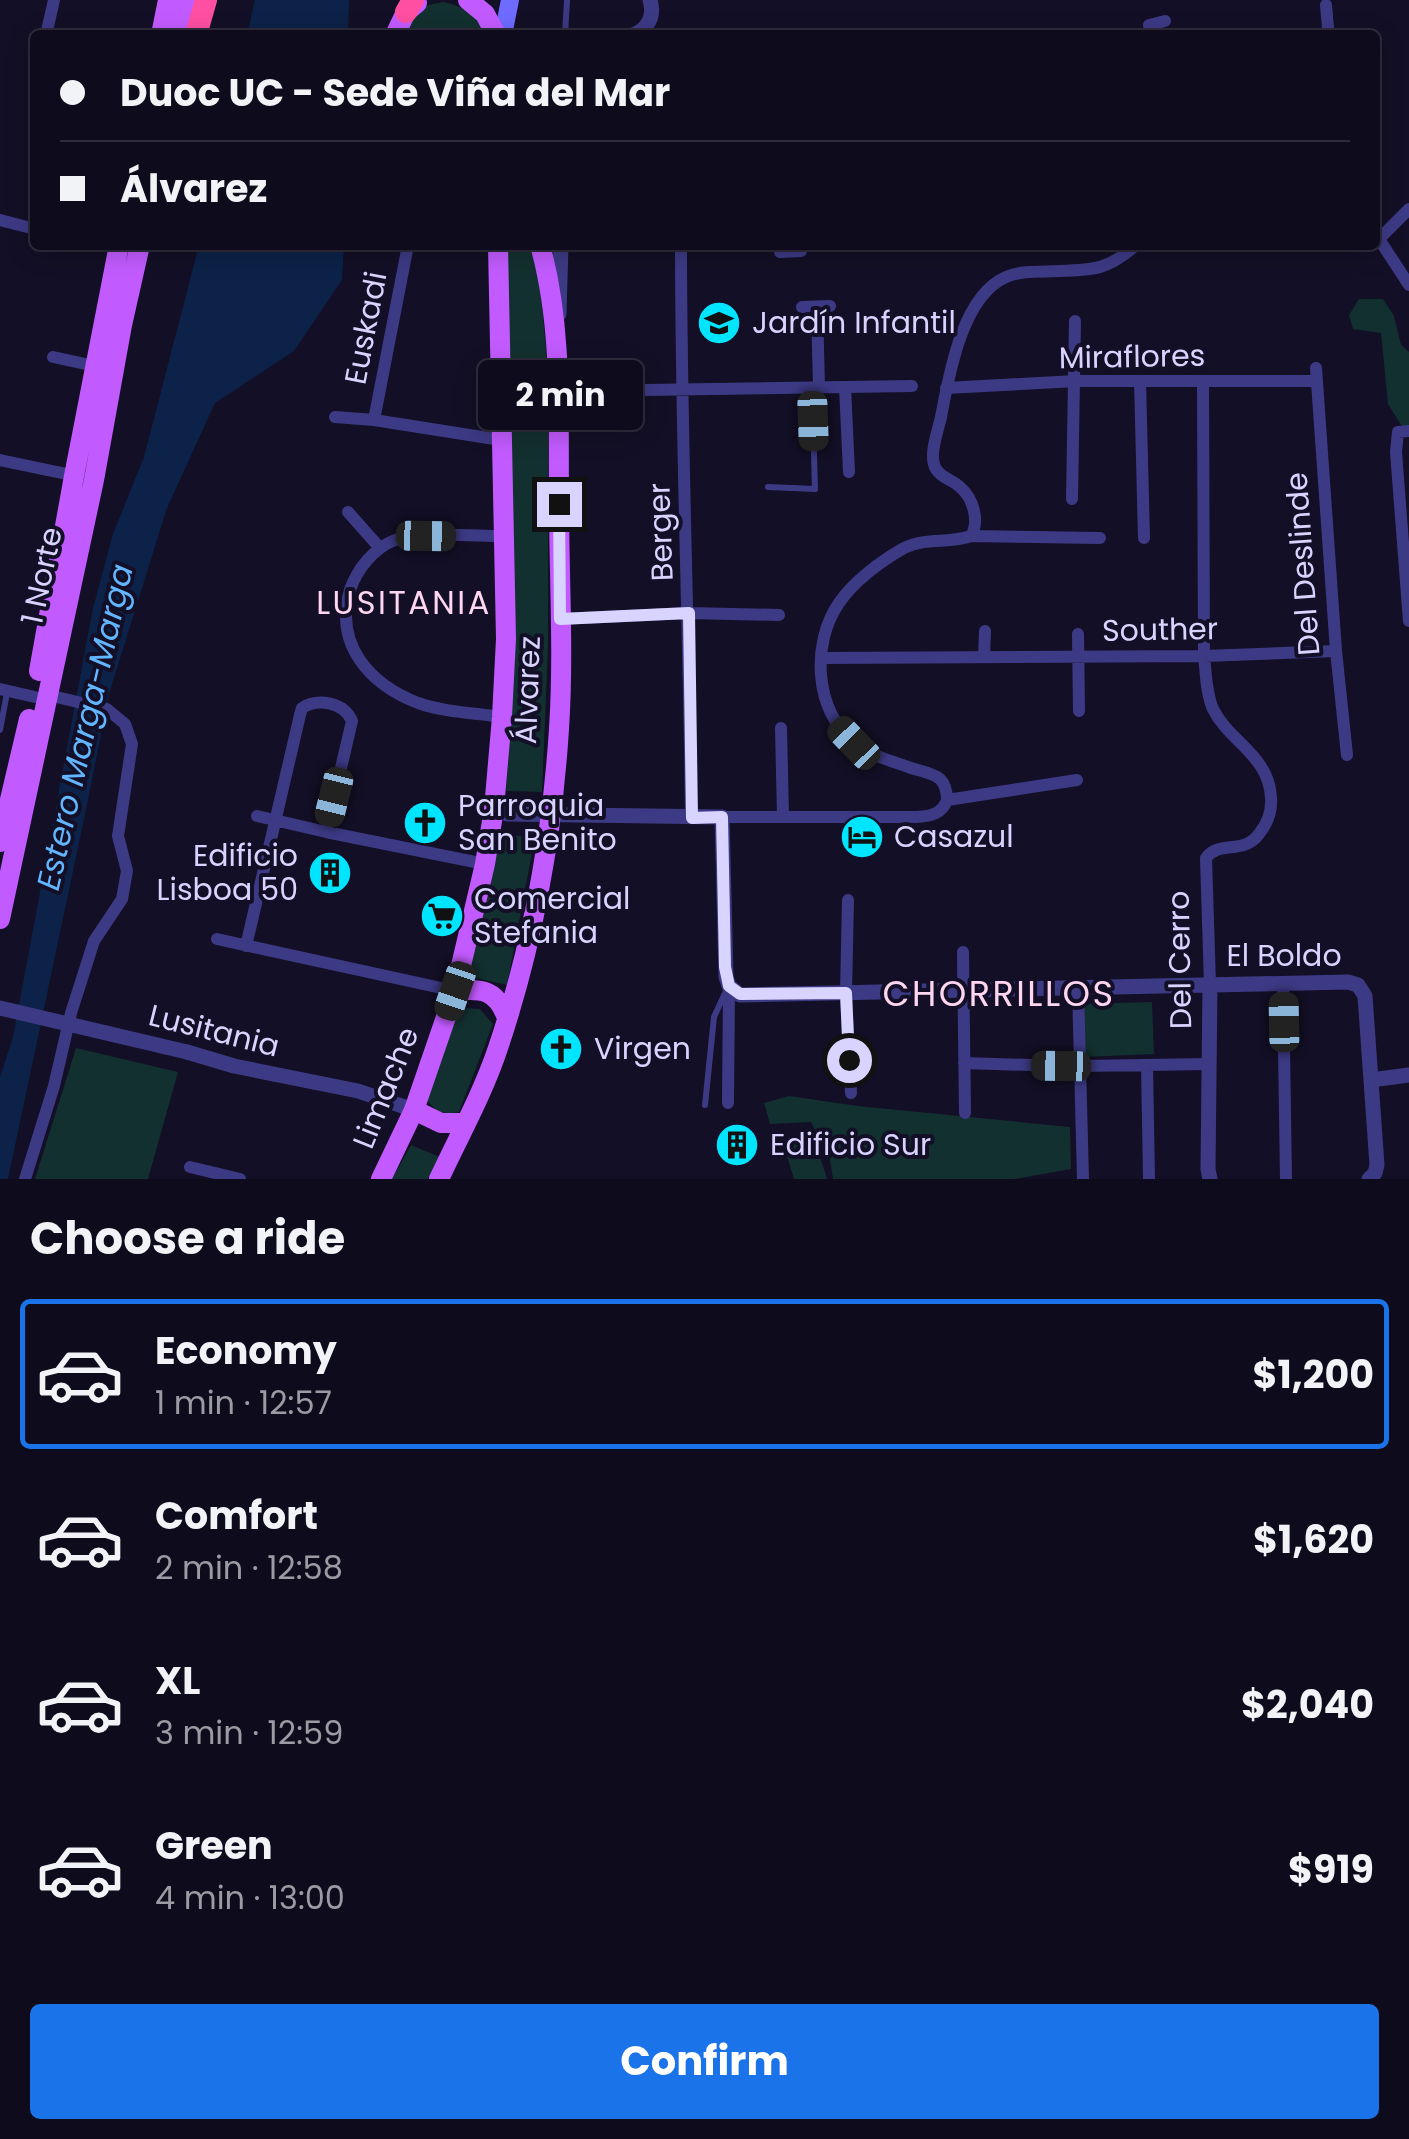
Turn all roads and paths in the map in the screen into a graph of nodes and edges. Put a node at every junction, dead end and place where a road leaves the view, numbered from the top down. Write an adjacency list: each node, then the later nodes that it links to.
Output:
1 (54, 0): 12 (street)
2 (168, 0): 13 (main road)
3 (188, 0): 14 (main road)
4 (206, 0): 15 (highway)
5 (468, 0): 17 (main road)
6 (510, 0): 18 (main road)
7 (568, 0): 19 (lane)
8 (650, 0): 20 (street)
9 (1329, 2): 22 (street)
10 (414, 4): 16 (main road)
11 (1165, 20): 21 (street)
12 (47, 30)
13 (162, 30)
14 (182, 30)
15 (197, 30)
16 (398, 30)
17 (497, 30)
18 (501, 30)
19 (565, 30)
20 (642, 30)
21 (1150, 30)
22 (1327, 30)
23 (1409, 209): 26 (street)
24 (0, 220): 25 (street)
25 (30, 228)
26 (1380, 233)
27 (1380, 241): 36 (street)
28 (112, 250): 41 (main road, 1 Norte)
29 (139, 250): 60 (main road, 1 Norte)
30 (407, 250): 55 (street, Euskadi)
31 (498, 250): 53 (main road, Limache)
32 (541, 250): 39 (main road, Álvarez)
33 (562, 250): 39 (street)
34 (682, 250): 52 (street, Berger)
35 (1130, 250): 50 (street)
36 (1409, 285)
37 (802, 307): 49 (street)
38 (1075, 321): 45 (street)
39 (556, 353): 51 (main road, Álvarez)
40 (52, 357): 41 (street)
41 (95, 366): 60 (main road, 1 Norte)
42 (1316, 368): 46 (street, Del Deslinde)
43 (1140, 381): 44 (street, Miraflores); 45 (street, Miraflores); 67 (street)
44 (1203, 381): 46 (street, Miraflores); 77 (street, Del Cerro)
45 (1076, 382): 50 (street, Miraflores); 62 (street)
46 (1317, 384): 75 (street, Del Deslinde)
47 (846, 386): 48 (street); 49 (street); 59 (street)
48 (912, 386)
49 (816, 387): 52 (street); 61 (lane)
50 (946, 388): 65 (street)
51 (557, 391): 52 (street); 53 (street); 71 (main road, Álvarez)
52 (681, 391): 69 (street, Berger)
53 (501, 396): 57 (main road, Limache)
54 (335, 417): 55 (street)
55 (374, 420): 57 (street)
56 (1403, 432): 72 (street)
57 (502, 440): 64 (main road, Limache)
58 (0, 460): 60 (street)
59 (849, 472)
60 (84, 478): 81 (main road, 1 Norte)
61 (768, 486)
62 (1072, 499)
63 (348, 512): 68 (street)
64 (502, 536): 68 (street); 83 (main road, Limache)
65 (971, 536): 66 (street); 79 (street)
66 (1100, 538)
67 (1144, 538)
68 (379, 547): 83 (street)
69 (689, 613): 70 (street); 71 (street); 94 (street, Berger)
70 (778, 615)
71 (560, 619): 90 (main road, Álvarez)
72 (1409, 621)
73 (984, 631): 78 (street)
74 (1078, 634): 76 (street)
75 (1336, 651): 77 (street, Souther); 86 (street, Del Deslinde)
76 (1078, 656): 77 (street, Souther); 78 (street, Souther); 82 (street)
77 (1204, 656): 105 (street, Del Cerro)
78 (984, 657): 79 (street, Souther)
79 (821, 658): 88 (street)
80 (4, 690): 81 (street); 85 (lane)
81 (50, 697): 97 (main road, 1 Norte); 100 (main road, 1 Norte); 127 (street)
82 (1079, 711)
83 (502, 717): 89 (main road, Limache)
84 (781, 728): 92 (street)
85 (0, 730)
86 (1347, 755)
87 (1077, 780): 88 (street)
88 (947, 800): 92 (street)
89 (494, 809): 90 (street); 98 (main road, Limache)
90 (551, 814): 94 (street); 112 (main road, Álvarez)
91 (257, 816): 95 (street)
92 (783, 816): 93 (street)
93 (722, 817): 94 (street); 106 (street)
94 (692, 818)
95 (274, 820): 96 (street); 96 (street); 102 (street)
96 (326, 832): 98 (street)
97 (0, 842)
98 (485, 864): 109 (main road, Limache)
99 (848, 900): 110 (street)
100 (0, 919)
101 (218, 939): 102 (street)
102 (246, 946): 109 (street)
103 (963, 952): 108 (street)
104 (1284, 983): 105 (street, El Boldo); 119 (street, El Boldo); 134 (street)
105 (1210, 984): 107 (street, El Boldo); 114 (street, Del Cerro)
106 (729, 986): 110 (street, El Boldo); 121 (street); 122 (lane)
107 (1078, 988): 108 (street, El Boldo); 117 (street)
108 (962, 990): 110 (street, El Boldo); 113 (street)
109 (455, 991): 112 (main road); 123 (main road, Limache)
110 (846, 993): 120 (street)
111 (0, 1008): 123 (street, Lusitania, bridge)
112 (507, 1018): 125 (main road, Álvarez)
113 (964, 1063): 116 (street); 124 (street)
114 (1208, 1064): 115 (street); 133 (street, Del Cerro)
115 (1147, 1065): 117 (street); 132 (street)
116 (1061, 1066)
117 (1080, 1066): 131 (street)
118 (1409, 1075): 119 (street)
119 (1371, 1080): 135 (street)
120 (850, 1093)
121 (728, 1103)
122 (705, 1105)
123 (414, 1110): 125 (main road); 129 (main road, Limache)
124 (965, 1113)
125 (465, 1124): 130 (main road, Álvarez)
126 (190, 1167): 128 (street)
127 (25, 1179)
128 (240, 1179)
129 (381, 1179)
130 (439, 1179)
131 (1083, 1179)
132 (1149, 1179)
133 (1210, 1179)
134 (1286, 1179)
135 (1369, 1179)

